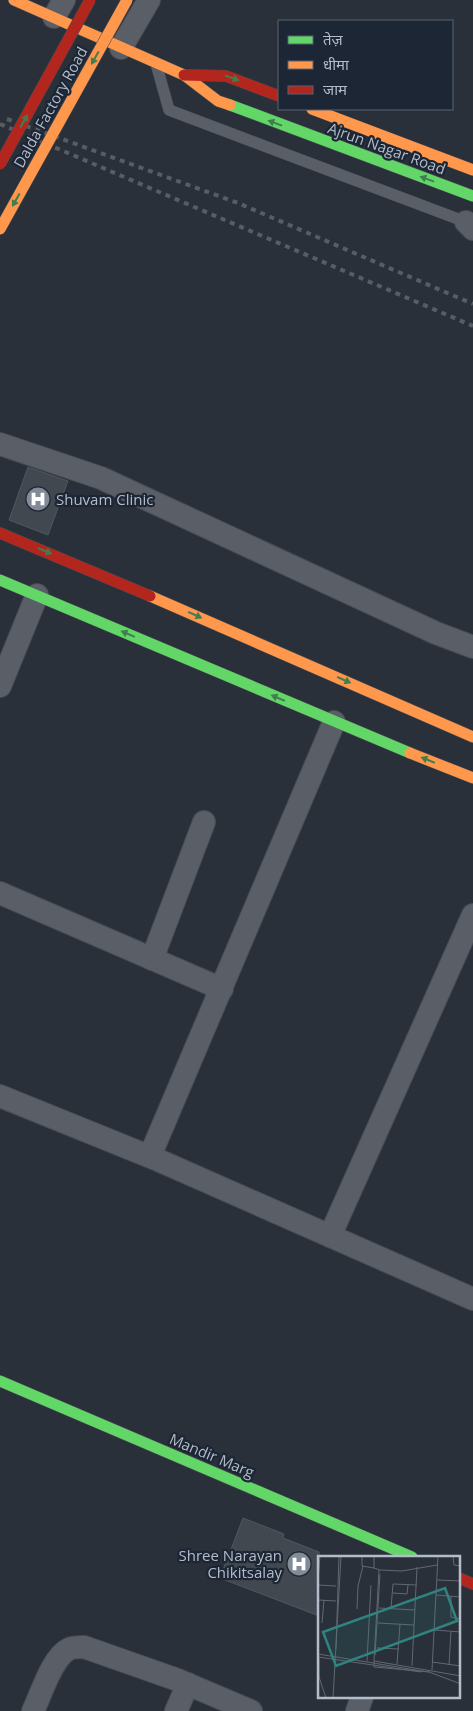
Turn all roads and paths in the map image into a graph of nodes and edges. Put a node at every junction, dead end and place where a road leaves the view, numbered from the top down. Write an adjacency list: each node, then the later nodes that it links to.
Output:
1 (14, 0): 5 (street, Ajrun Nagar Road)
2 (90, 0): 11 (street, Dalda Factory Road, one-way to 2, bridge)
3 (127, 0): 15 (street, Dalda Factory Road, one-way to 15, bridge)
4 (149, 0): 6 (street)
5 (59, 9): 6 (street, Ajrun Nagar Road)
6 (121, 48): 7 (street, Ajrun Nagar Road)
7 (156, 63): 8 (street, Ajrun Nagar Road); 14 (lane)
8 (184, 75): 9 (street, Ajrun Nagar Road, one-way to 9); 13 (street, Ajrun Nagar Road, one-way to 8)
9 (278, 96)
10 (315, 110): 12 (street, Ajrun Nagar Road)
11 (0, 164)
12 (473, 170)
13 (473, 196)
14 (471, 223)
15 (0, 229)
16 (0, 444): 20 (street)
17 (0, 533): 23 (street, one-way to 23)
18 (0, 580): 19 (street)
19 (37, 595): 21 (street); 22 (street, one-way to 19)
20 (473, 647)
21 (0, 686)
22 (334, 722): 24 (street, one-way to 22); 30 (street)
23 (473, 737)
24 (473, 778)
25 (204, 822): 29 (street)
26 (0, 893): 29 (street)
27 (473, 915): 28 (street)
28 (466, 953): 33 (street)
29 (152, 958): 30 (street)
30 (222, 989): 32 (street)
31 (0, 1096): 32 (street)
32 (150, 1156): 33 (street)
33 (330, 1236): 34 (street)
34 (473, 1299)
35 (0, 1381): 36 (street, Mandir Marg)
36 (410, 1556)
37 (460, 1578): 38 (street)
38 (473, 1584)
39 (188, 1684): 41 (street); 42 (street); 43 (street)
40 (362, 1698): 44 (street)
41 (34, 1711)
42 (176, 1711)
43 (250, 1711)
44 (357, 1711)

